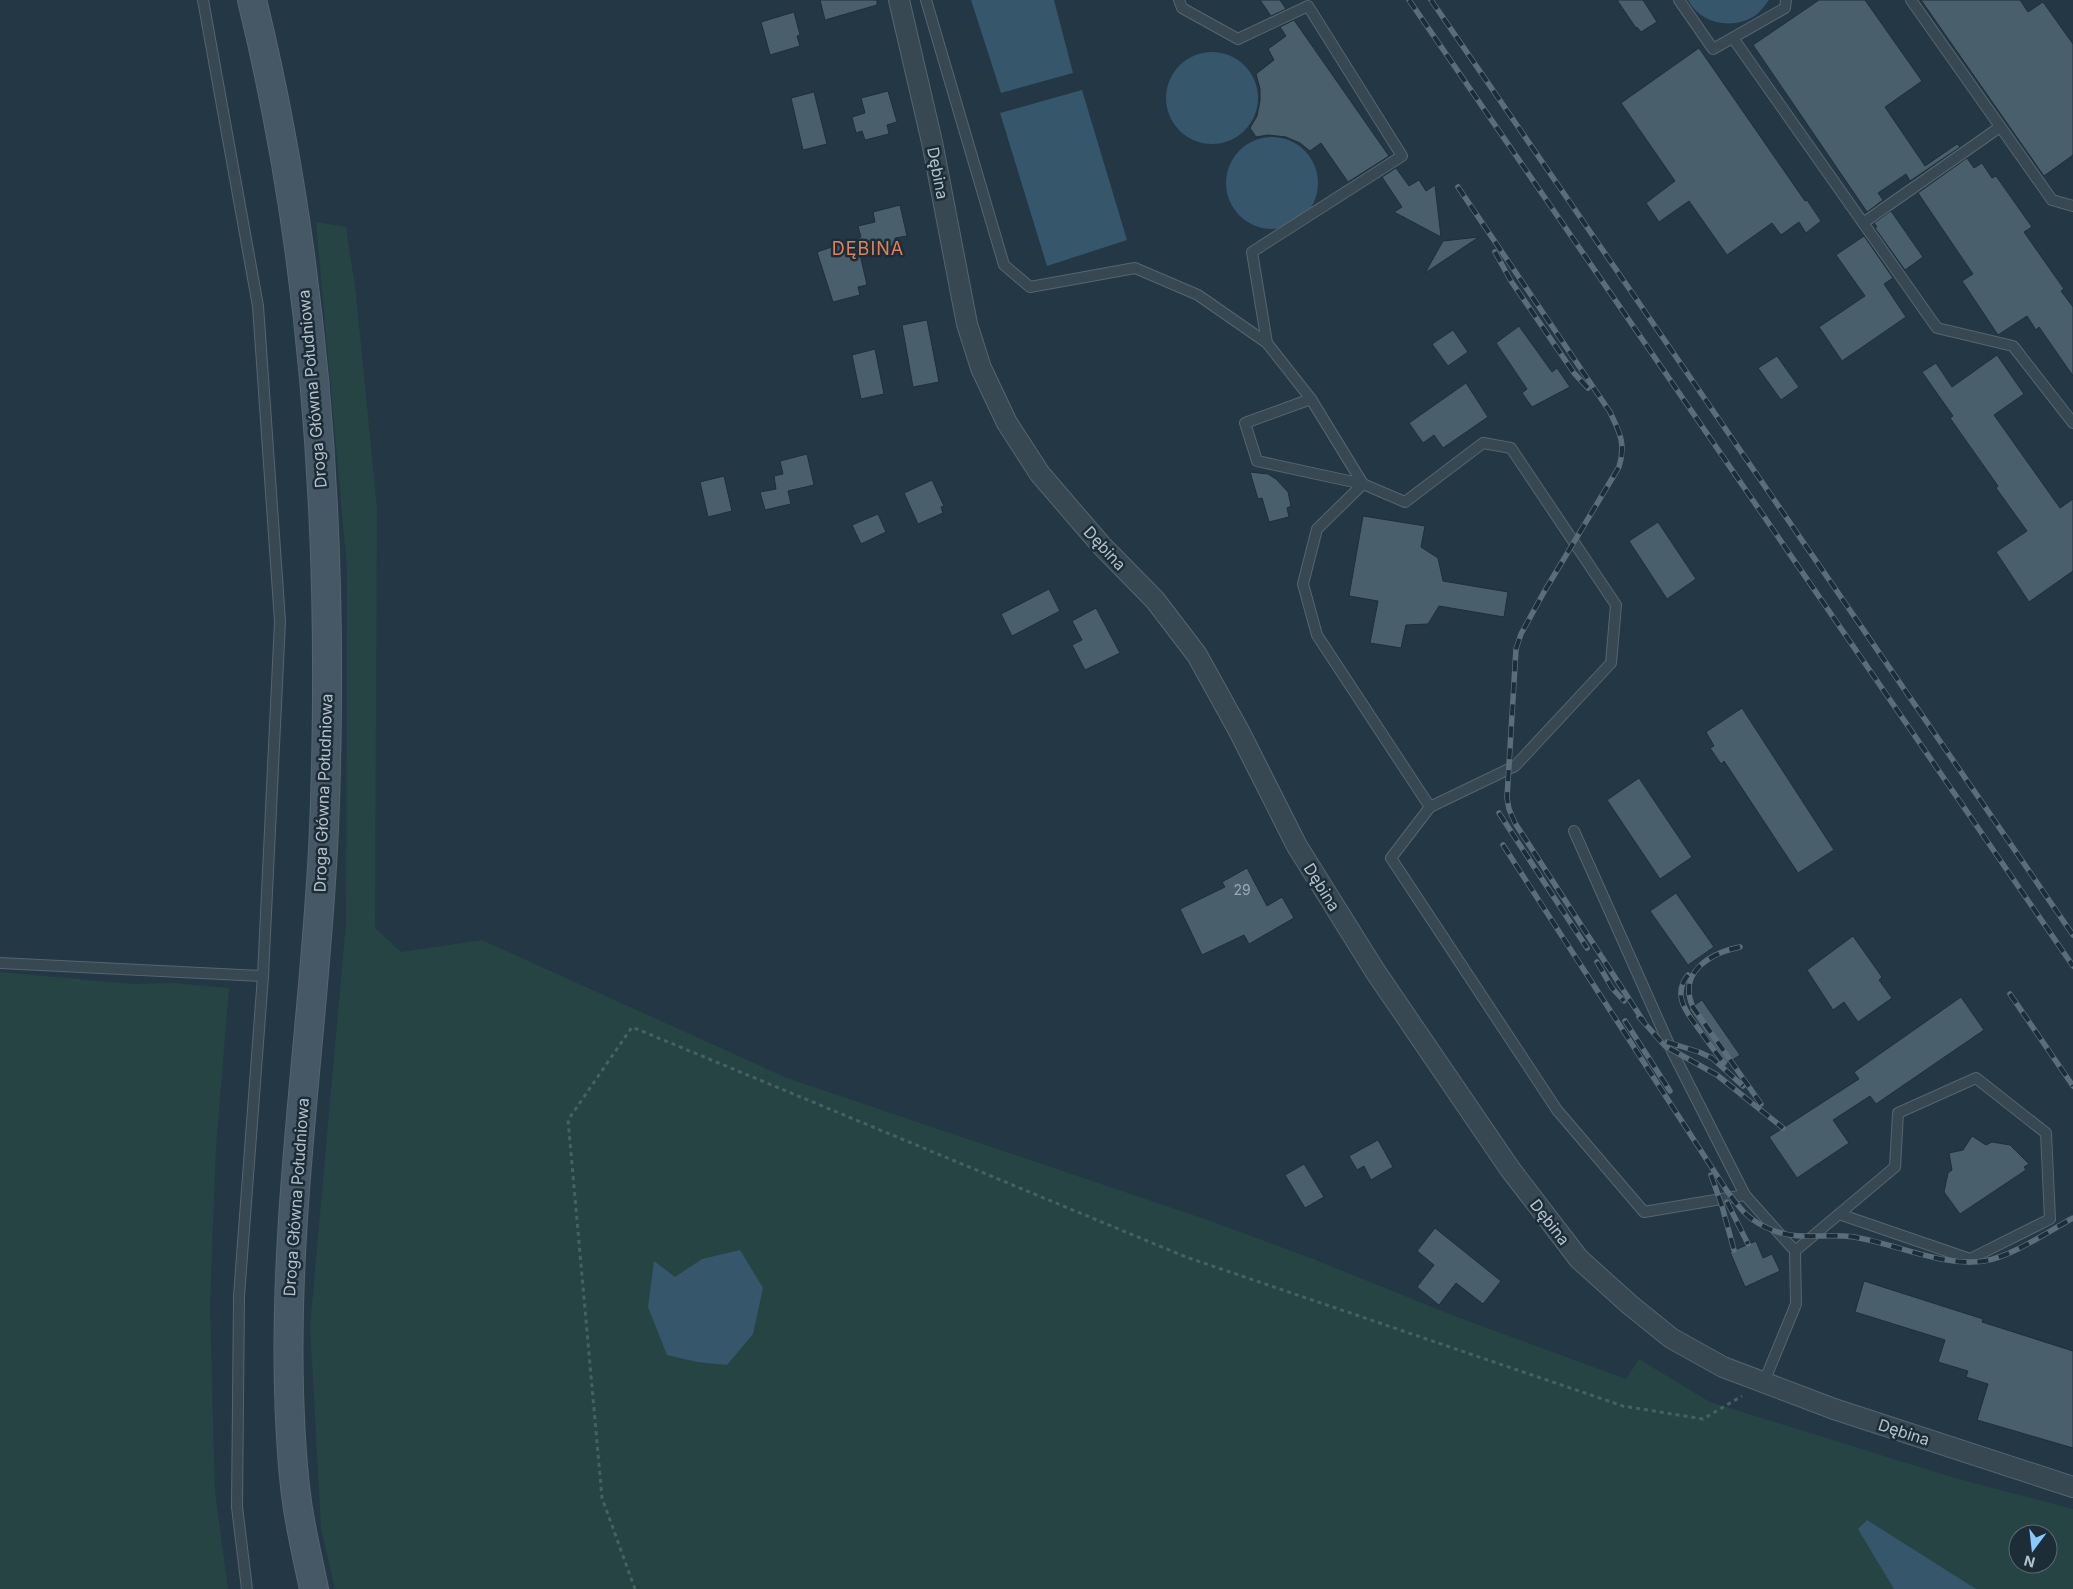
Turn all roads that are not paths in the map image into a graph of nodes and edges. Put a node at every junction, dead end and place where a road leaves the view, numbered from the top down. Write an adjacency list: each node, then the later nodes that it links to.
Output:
1 (203, 0): 20 (lane)
2 (252, 0): 27 (main road, Droga Główna Południowa)
3 (899, 0): 24 (street, Dębina)
4 (926, 0): 13 (lane)
5 (1179, 0): 13 (lane)
6 (1679, 0): 9 (lane)
7 (1786, 0): 9 (lane)
8 (1910, 0): 10 (lane)
9 (1733, 38): 12 (lane)
10 (2000, 127): 11 (lane); 12 (lane)
11 (2073, 206)
12 (1863, 223): 15 (lane)
13 (1267, 344): 14 (lane)
14 (1310, 398): 16 (lane); 16 (lane)
15 (2073, 423)
16 (1363, 484): 17 (lane); 17 (lane)
17 (1430, 807): 21 (lane)
18 (1574, 831): 21 (lane)
19 (0, 963): 20 (lane)
20 (263, 976): 26 (lane)
21 (1745, 1195): 23 (lane)
22 (1839, 1214): 22 (lane); 23 (lane)
23 (1795, 1251): 24 (lane)
24 (1764, 1382): 25 (street, Dębina)
25 (2073, 1487)
26 (247, 1589)
27 (314, 1589)

